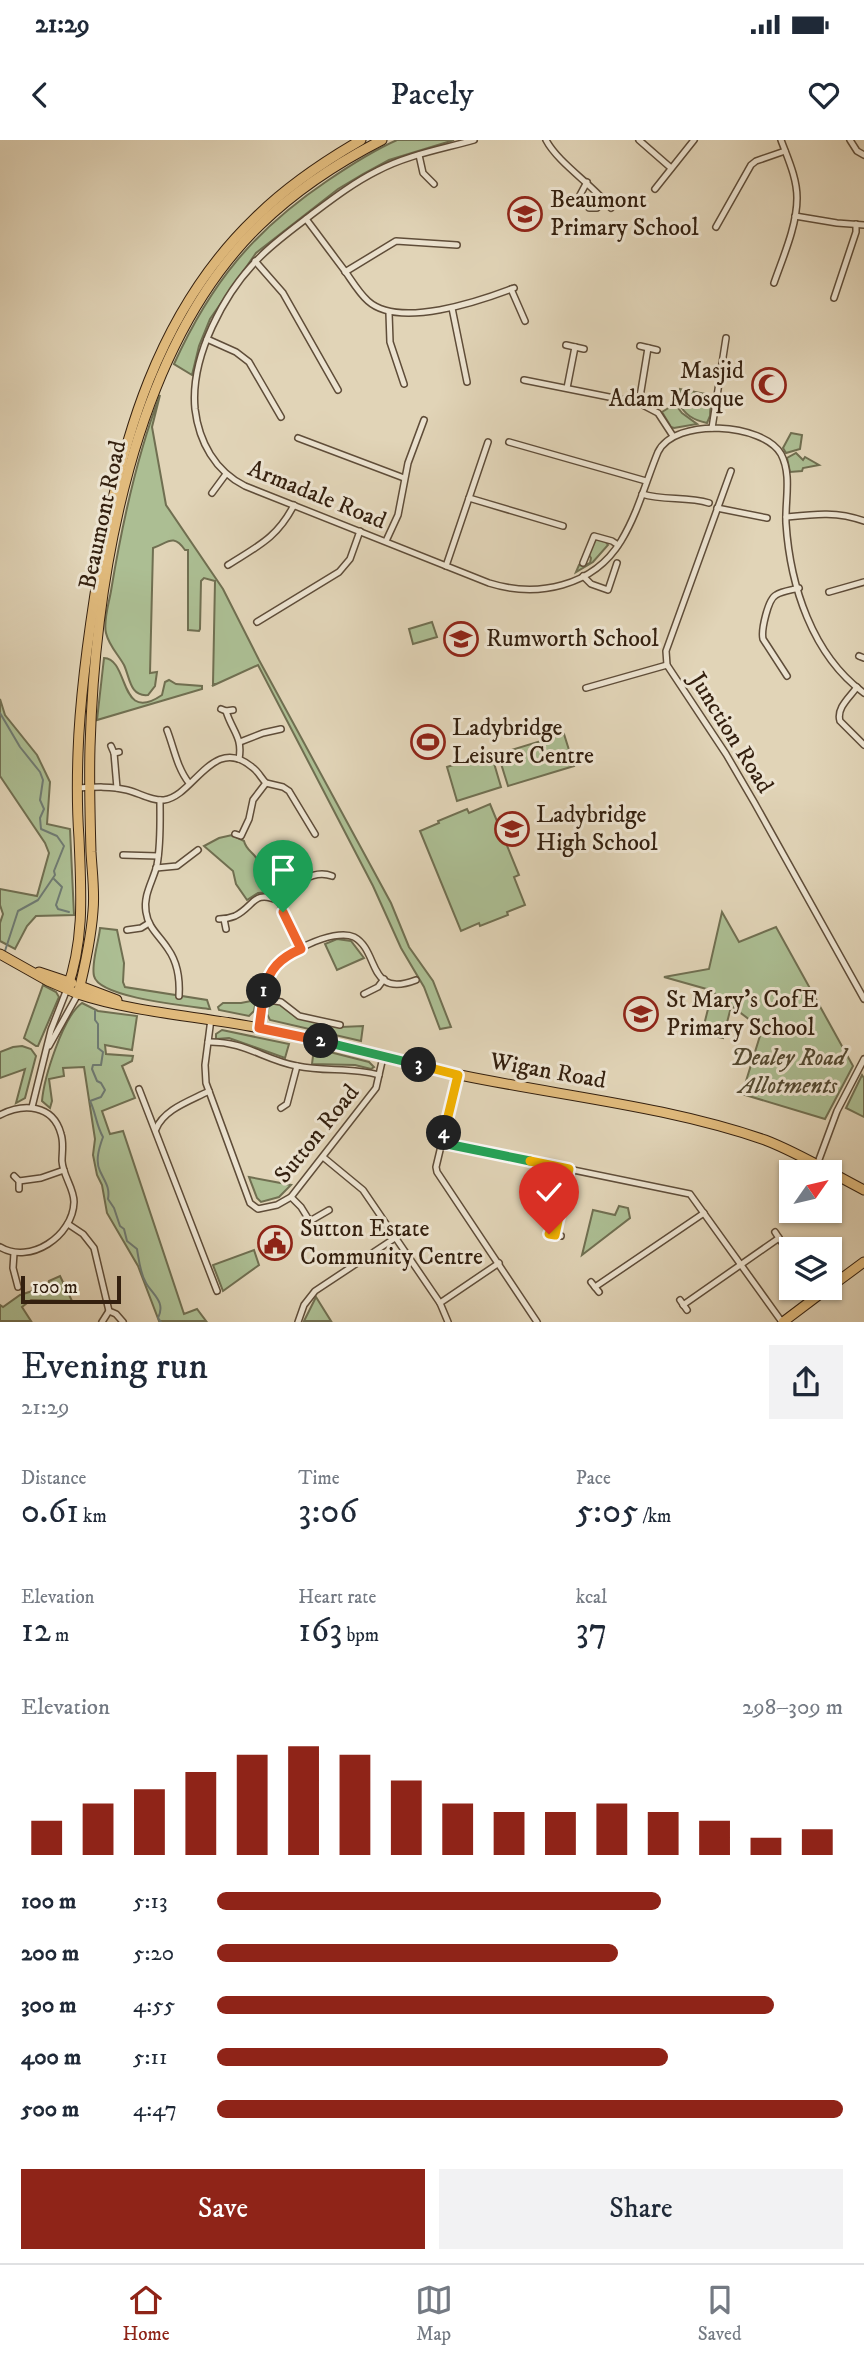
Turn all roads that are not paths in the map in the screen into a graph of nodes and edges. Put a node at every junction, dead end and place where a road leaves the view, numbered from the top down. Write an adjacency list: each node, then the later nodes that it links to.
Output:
1 (361, 140): 93 (main road, Beaumont Road)
2 (382, 140): 92 (main road, Beaumont Road)
3 (474, 140): 10 (street, Armadale Road)
4 (546, 140): 13 (street)
5 (639, 140): 12 (street)
6 (694, 140): 12 (street)
7 (781, 140): 9 (street)
8 (850, 140): 11 (street)
9 (785, 151): 18 (street); 22 (street)
10 (419, 155): 14 (street); 19 (street, Armadale Road)
11 (864, 155)
12 (671, 168): 15 (street)
13 (587, 182): 16 (street); 16 (street)
14 (434, 184)
15 (655, 190)
16 (605, 200): 17 (street)
17 (611, 208)
18 (795, 216): 20 (street); 26 (street)
19 (306, 219): 24 (street, Armadale Road); 25 (street)
20 (856, 224): 21 (street); 27 (street)
21 (864, 225)
22 (716, 227)
23 (457, 245): 25 (street)
24 (256, 261): 32 (street, Armadale Road); 43 (street)
25 (345, 272): 29 (street)
26 (774, 283)
27 (834, 298)
28 (452, 308): 29 (street); 30 (street); 40 (street)
29 (389, 313): 41 (street)
30 (524, 321)
31 (726, 338): 47 (street)
32 (207, 339): 45 (street); 53 (street, Armadale Road)
33 (566, 345): 35 (street)
34 (640, 346): 36 (street)
35 (575, 347): 37 (street); 42 (street)
36 (648, 348): 38 (street); 44 (street)
37 (584, 349)
38 (657, 350)
39 (524, 380): 42 (street)
40 (467, 382)
41 (404, 384)
42 (567, 388): 44 (street)
43 (338, 390)
44 (639, 403): 48 (street)
45 (281, 417)
46 (424, 420): 54 (street)
47 (712, 428): 48 (street); 62 (street)
48 (673, 436): 55 (street, Armadale Road)
49 (298, 438): 54 (street)
50 (488, 442): 58 (street)
51 (509, 442): 55 (street)
52 (731, 471): 61 (street, Junction Road)
53 (226, 474): 56 (street); 60 (street, Armadale Road)
54 (404, 478): 67 (street)
55 (646, 481): 57 (street, Armadale Road)
56 (212, 494)
57 (642, 494): 59 (street); 68 (street, Armadale Road)
58 (469, 498): 65 (street); 72 (street)
59 (709, 503)
60 (294, 505): 66 (street, Armadale Road); 71 (street)
61 (717, 508): 63 (street); 78 (street, Junction Road)
62 (786, 517): 64 (street); 75 (street)
63 (767, 518)
64 (864, 521)
65 (563, 526)
66 (360, 531): 67 (street, Armadale Road); 77 (street)
67 (386, 541): 72 (street, Armadale Road)
68 (618, 545): 69 (street); 73 (street, Armadale Road)
69 (583, 563)
70 (617, 563): 73 (street)
71 (228, 565)
72 (446, 566): 73 (street, Armadale Road)
73 (583, 576)
74 (864, 582): 76 (street)
75 (799, 588): 79 (street); 80 (street)
76 (829, 592)
77 (257, 622)
78 (667, 665): 81 (street); 116 (street, Junction Road)
79 (787, 676)
80 (857, 687): 82 (street); 87 (street)
81 (586, 688)
82 (864, 693)
83 (227, 710): 86 (street)
84 (281, 729): 86 (street)
85 (167, 730): 90 (street)
86 (240, 742): 89 (street)
87 (864, 745)
88 (111, 746): 94 (street)
89 (239, 760): 90 (street); 91 (street)
90 (189, 783): 95 (street)
91 (266, 783): 96 (street); 97 (street)
92 (89, 786): 93 (street); 94 (street); 112 (main road, Beaumont Road)
93 (78, 788): 111 (main road, Beaumont Road)
94 (117, 788): 95 (street)
95 (160, 800): 100 (street)
96 (235, 834)
97 (315, 834)
98 (198, 850): 102 (street)
99 (122, 855): 100 (street)
100 (158, 856): 102 (street)
101 (330, 864): 103 (street)
102 (156, 868): 104 (street)
103 (279, 901): 105 (street); 107 (street)
104 (149, 923): 106 (street); 114 (street)
105 (226, 929)
106 (127, 930)
107 (301, 949): 109 (street); 115 (street)
108 (0, 954): 111 (main road, Wigan Road)
109 (384, 979): 110 (street); 113 (street)
110 (416, 980)
111 (68, 985): 112 (main road, Wigan Road); 123 (street)
112 (79, 990): 119 (main road, Wigan Road); 123 (street)
113 (364, 994)
114 (179, 996)
115 (263, 999): 118 (street); 121 (street)
116 (864, 999)
117 (310, 1008): 118 (street)
118 (308, 1018): 120 (street)
119 (211, 1019): 121 (main road, Wigan Road); 122 (street)
120 (340, 1025)
121 (259, 1028): 124 (main road, Wigan Road)
122 (208, 1042): 126 (street); 130 (street)
123 (45, 1052): 131 (street)
124 (383, 1057): 127 (street, Sutton Road); 128 (main road, Wigan Road)
125 (864, 1059): 138 (street)
126 (297, 1066): 127 (street); 132 (street)
127 (379, 1075): 136 (street, Sutton Road)
128 (458, 1075): 135 (street); 137 (main road, Wigan Road)
129 (139, 1089): 134 (street)
130 (209, 1091): 134 (street); 144 (street, Sutton Road)
131 (32, 1107): 133 (street); 140 (street)
132 (281, 1108)
133 (0, 1115)
134 (156, 1130): 161 (street)
135 (442, 1143): 139 (street); 156 (street)
136 (323, 1157): 144 (street, Sutton Road); 151 (street)
137 (808, 1160)
138 (819, 1160)
139 (569, 1169): 146 (street); 150 (street)
140 (64, 1170): 142 (street); 148 (street)
141 (842, 1177): 143 (main road, Wigan Road)
142 (19, 1189)
143 (864, 1189)
144 (291, 1197): 147 (street)
145 (329, 1210): 147 (street)
146 (704, 1213): 157 (street); 160 (street)
147 (310, 1221): 149 (street)
148 (68, 1224): 154 (street); 165 (street)
149 (314, 1228)
150 (555, 1235)
151 (395, 1238): 163 (street); 168 (street)
152 (779, 1238): 157 (street)
153 (0, 1247): 154 (street)
154 (14, 1253): 159 (street)
155 (864, 1262): 158 (main road)
156 (499, 1263): 163 (street); 170 (street)
157 (741, 1265): 164 (street); 171 (street)
158 (842, 1278)
159 (18, 1287)
160 (595, 1287)
161 (217, 1291)
162 (812, 1300): 171 (main road)
163 (440, 1303): 169 (street)
164 (683, 1305)
165 (108, 1311): 166 (street); 167 (street)
166 (102, 1321)
167 (123, 1321)
168 (298, 1321)
169 (448, 1321)
170 (537, 1321)
171 (783, 1321)

